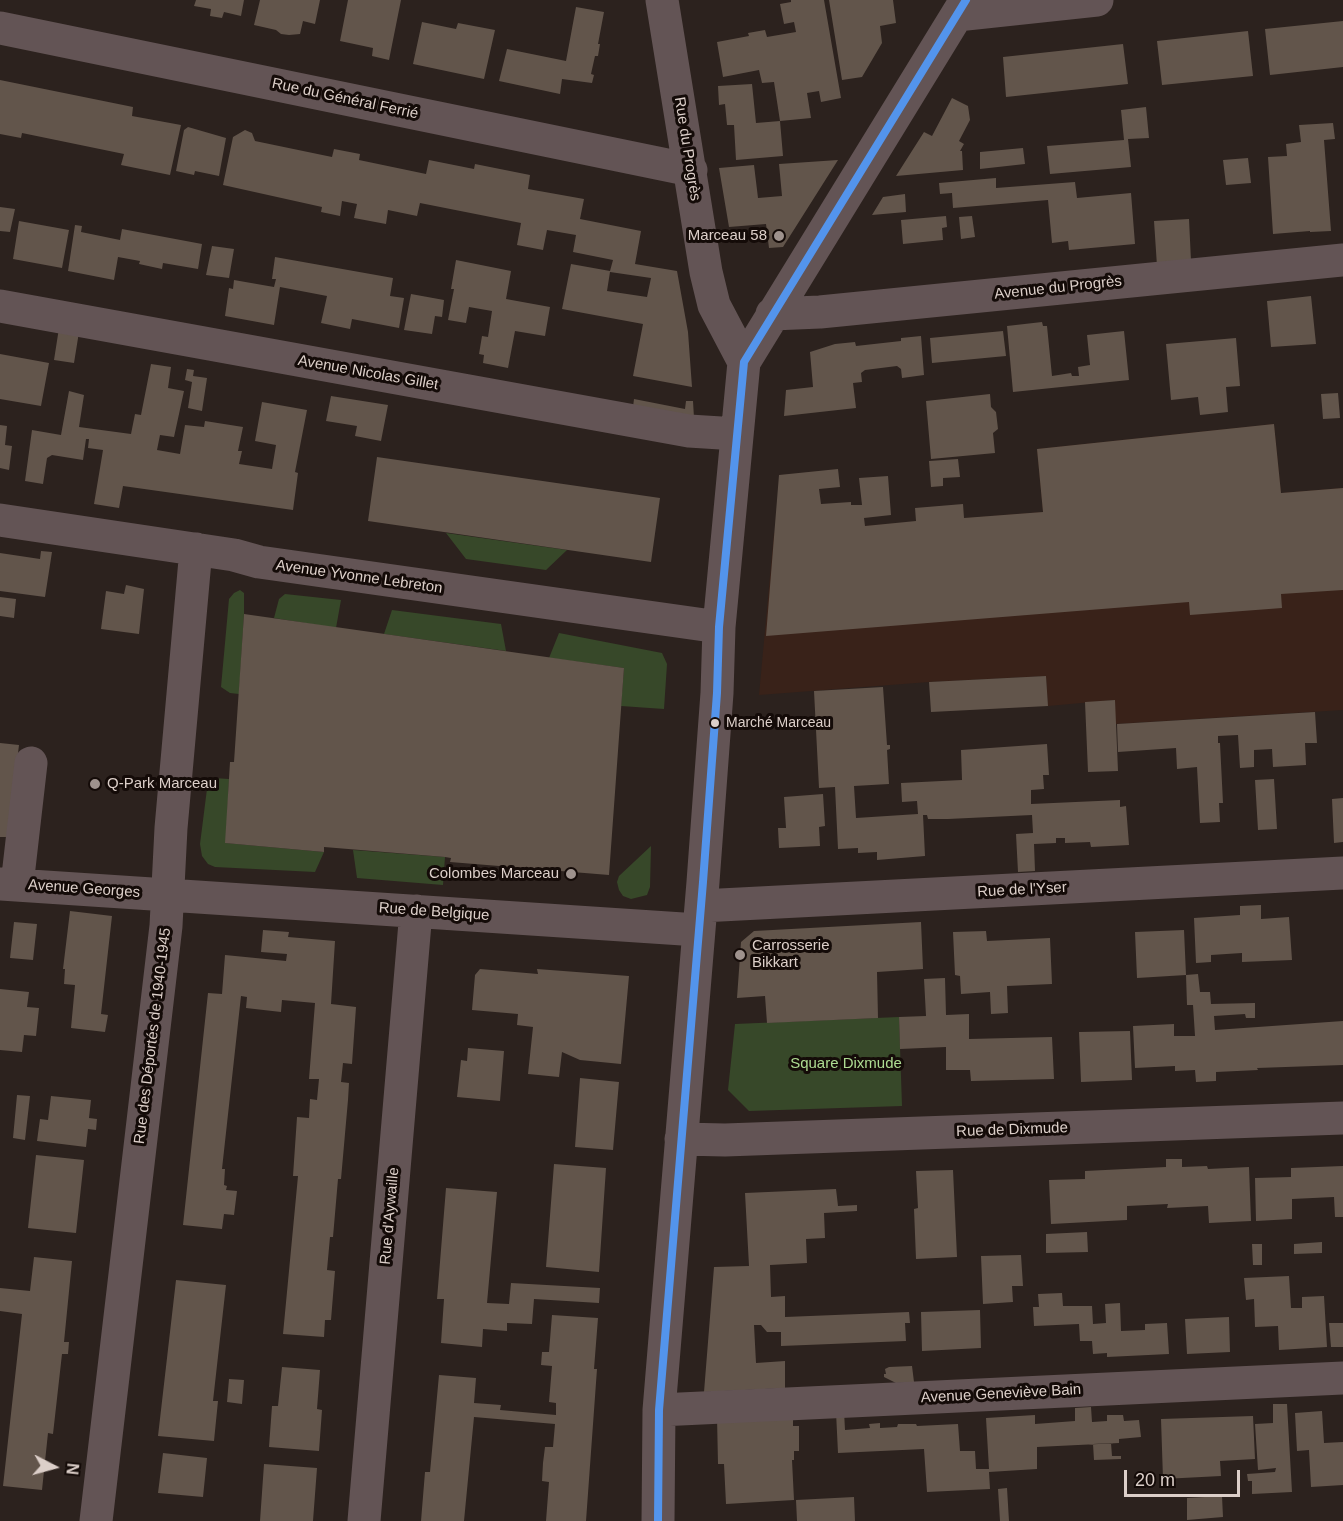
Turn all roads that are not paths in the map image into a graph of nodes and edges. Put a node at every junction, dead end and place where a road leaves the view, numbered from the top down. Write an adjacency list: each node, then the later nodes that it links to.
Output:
1 (662, 0): 5 (street, Rue du Progrès)
2 (1097, 0): 3 (street)
3 (962, 7): 8 (street)
4 (0, 28): 5 (street, Rue du Général Ferrié)
5 (691, 170): 9 (street, Rue du Progrès)
6 (1343, 260): 8 (street, Avenue du Progrès)
7 (0, 306): 10 (street, Avenue Nicolas Gillet)
8 (772, 314): 9 (street)
9 (744, 362): 10 (street)
10 (737, 434): 13 (street)
11 (0, 520): 12 (street, Avenue Yvonne Lebreton)
12 (196, 549): 13 (street, Avenue Yvonne Lebreton); 17 (street, Rue des Déportés de 1940-1945)
13 (720, 627): 19 (street)
14 (31, 763): 16 (street)
15 (1343, 873): 19 (street, Rue de l'Yser)
16 (9, 884): 17 (street, Avenue Georges)
17 (169, 895): 18 (street, Rue de Belgique); 24 (street, Rue des Déportés de 1940-1945)
18 (416, 911): 19 (street, Rue de Belgique); 25 (street, Rue d'Aywaille)
19 (699, 918): 21 (street)
20 (1343, 1118): 21 (street, Rue de Dixmude)
21 (681, 1139): 23 (street)
22 (1343, 1378): 23 (street, Avenue Geneviève Bain)
23 (659, 1410): 26 (street)
24 (96, 1521)
25 (364, 1521)
26 (658, 1521)

